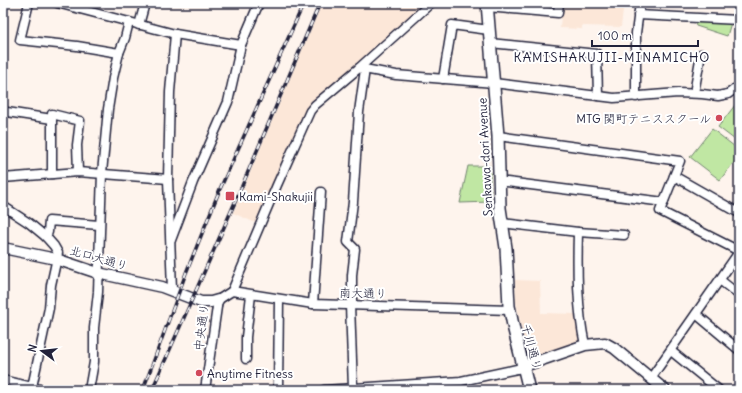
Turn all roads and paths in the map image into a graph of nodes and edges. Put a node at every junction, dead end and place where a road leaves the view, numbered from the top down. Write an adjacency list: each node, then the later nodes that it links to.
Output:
1 (29, 3): 17 (street)
2 (57, 3): 11 (street)
3 (145, 3): 12 (street)
4 (259, 3): 16 (street)
5 (431, 3): 19 (street)
6 (559, 3): 8 (street)
7 (640, 3): 9 (street)
8 (487, 5): 13 (main road, Senkawa-dori Avenue)
9 (638, 15): 10 (street); 25 (street)
10 (739, 20)
11 (129, 22): 12 (street); 17 (street)
12 (139, 25): 14 (street)
13 (489, 30): 15 (main road, Senkawa-dori Avenue); 20 (street)
14 (175, 34): 16 (street); 34 (street)
15 (490, 43): 21 (main road, Senkawa-dori Avenue); 24 (street)
16 (241, 45): 45 (street)
17 (119, 53): 30 (street)
18 (701, 54): 23 (street)
19 (362, 68): 20 (street); 52 (street); 59 (street)
20 (443, 79): 21 (street)
21 (494, 83): 24 (street); 28 (main road, Senkawa-dori Avenue)
22 (739, 86): 23 (street)
23 (694, 94): 25 (street)
24 (598, 96): 25 (street)
25 (636, 97)
26 (3, 113): 27 (street)
27 (52, 120): 29 (street); 31 (street)
28 (498, 136): 32 (street); 35 (main road, Senkawa-dori Avenue)
29 (78, 172): 30 (street); 31 (street)
30 (102, 173): 34 (street); 41 (street)
31 (52, 174): 33 (street)
32 (674, 176): 37 (street); 39 (street)
33 (3, 178)
34 (168, 179): 45 (street)
35 (499, 182): 37 (street); 40 (main road, Senkawa-dori Avenue)
36 (321, 192): 58 (street)
37 (664, 202): 47 (street)
38 (3, 206): 44 (street)
39 (739, 212)
40 (502, 223): 42 (street); 60 (main road, Senkawa-dori Avenue)
41 (99, 225): 44 (street); 49 (street)
42 (578, 232): 43 (street); 62 (street)
43 (624, 235)
44 (46, 236): 48 (street)
45 (170, 242): 51 (street)
46 (3, 248): 48 (street, 北口大通り)
47 (739, 252): 50 (street)
48 (56, 259): 49 (street, 北口大通り); 69 (street)
49 (98, 273): 51 (street, 北口大通り); 72 (street)
50 (720, 280): 54 (street); 61 (street)
51 (172, 290): 55 (street, 北口大通り)
52 (232, 291): 53 (street, 南大通り); 57 (street)
53 (251, 295): 56 (street, 南大通り); 65 (street)
54 (739, 295)
55 (186, 296): 57 (street, 中央通り)
56 (279, 299): 58 (street, 南大通り); 74 (street)
57 (218, 300): 73 (street, 中央通り)
58 (313, 304): 59 (street, 南大通り)
59 (351, 305): 60 (street, 南大通り); 70 (street)
60 (510, 310): 66 (main road, 千川通り)
61 (696, 314): 63 (street); 64 (street)
62 (585, 345): 66 (street); 67 (street)
63 (739, 350)
64 (671, 351): 67 (street); 78 (street)
65 (246, 359)
66 (524, 366): 70 (street); 76 (main road, 千川通り)
67 (651, 378): 77 (street)
68 (3, 380): 69 (street)
69 (32, 387): 71 (street)
70 (354, 389): 75 (street)
71 (44, 390)
72 (89, 390)
73 (205, 390)
74 (278, 390)
75 (324, 390)
76 (530, 390)
77 (665, 390)
78 (719, 390)

